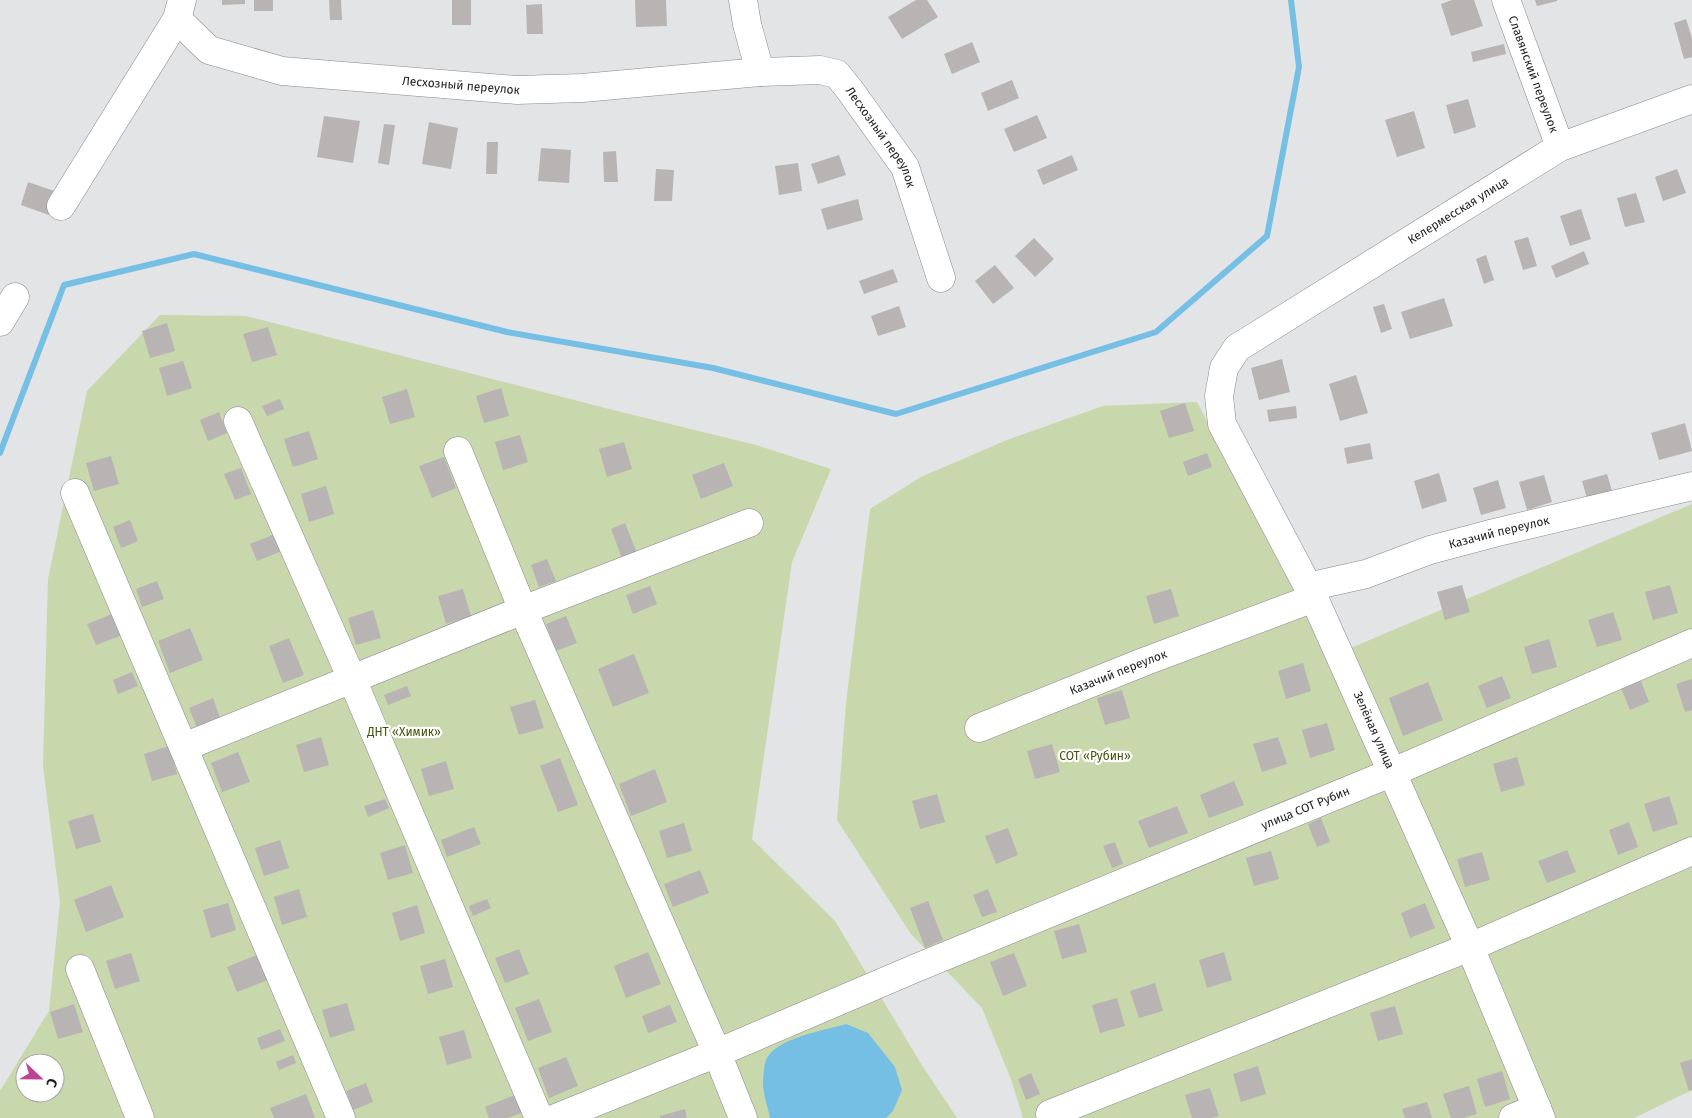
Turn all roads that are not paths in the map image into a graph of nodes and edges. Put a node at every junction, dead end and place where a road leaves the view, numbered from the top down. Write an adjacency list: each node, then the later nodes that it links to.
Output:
1 (743, 0): 4 (street)
2 (1506, 0): 6 (street, Славянский переулок)
3 (180, 9): 4 (street, Лесхозный переулок); 7 (street, Лесхозный переулок)
4 (760, 72): 8 (street, Лесхозный переулок)
5 (1692, 99): 6 (street, Келермесская улица)
6 (1560, 147): 11 (street, Келермесская улица)
7 (61, 206)
8 (940, 278)
9 (15, 297): 10 (street)
10 (0, 322)
11 (1237, 348): 17 (street, Зелёная улица)
12 (238, 422): 20 (street)
13 (458, 451): 18 (street)
14 (1692, 486): 17 (street, Казачий переулок)
15 (75, 493): 22 (street)
16 (749, 523): 18 (street)
17 (1311, 592): 21 (street, Казачий переулок); 23 (street, Зелёная улица)
18 (523, 610): 20 (street); 27 (street)
19 (1692, 643): 23 (street, улица СОТ Рубин)
20 (352, 679): 22 (street); 32 (street)
21 (979, 728)
22 (184, 747): 31 (street)
23 (1393, 772): 25 (street, Зелёная улица); 27 (street, улица СОТ Рубин)
24 (1692, 850): 25 (street)
25 (1470, 947): 28 (street); 29 (street, Зелёная улица)
26 (80, 968): 30 (street)
27 (717, 1053): 33 (street, улица СОТ Рубин); 34 (street)
28 (1050, 1114)
29 (1530, 1115)
30 (140, 1118)
31 (341, 1118)
32 (539, 1118)
33 (556, 1118)
34 (743, 1118)

